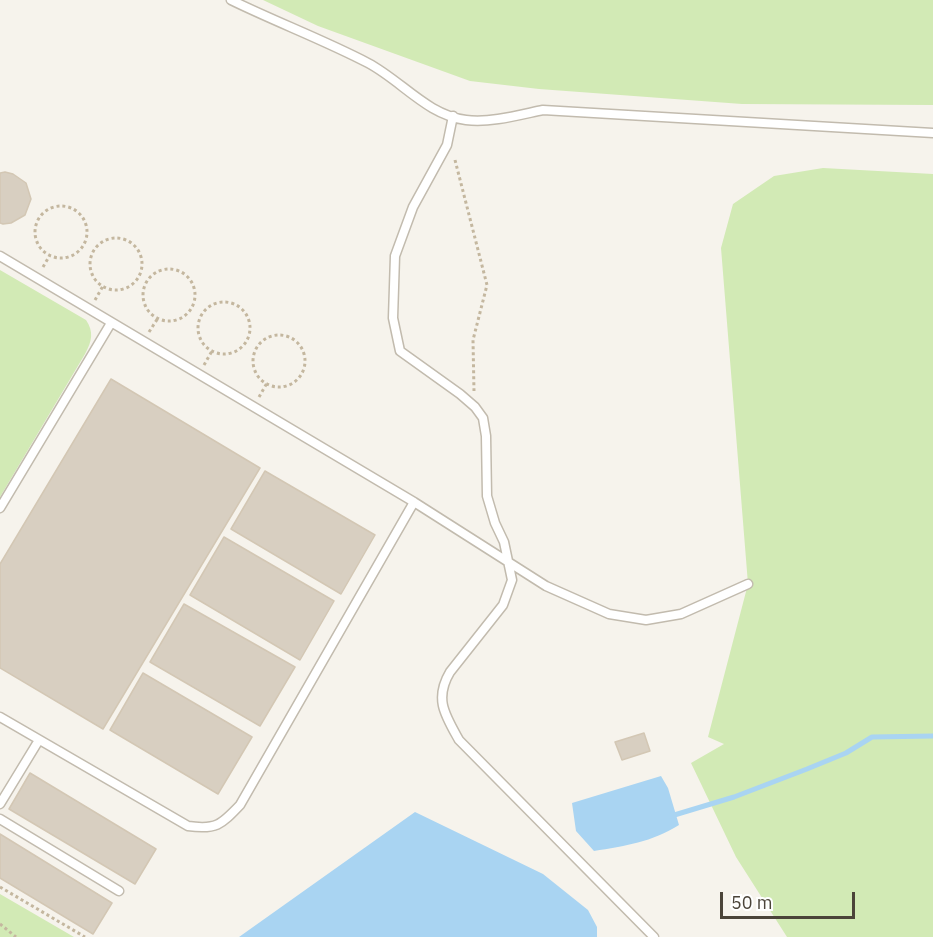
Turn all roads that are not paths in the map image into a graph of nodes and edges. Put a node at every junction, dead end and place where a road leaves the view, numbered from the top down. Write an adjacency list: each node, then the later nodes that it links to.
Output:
1 (231, 0): 2 (lane)
2 (453, 116): 3 (lane); 8 (lane)
3 (933, 133)
4 (0, 256): 5 (lane)
5 (111, 323): 6 (lane); 7 (lane)
6 (414, 502): 8 (lane); 11 (lane)
7 (0, 508)
8 (509, 562): 9 (lane); 15 (lane)
9 (748, 584)
10 (0, 717): 11 (lane)
11 (39, 740): 12 (lane)
12 (0, 804)
13 (0, 819): 14 (lane)
14 (119, 891)
15 (654, 937)

